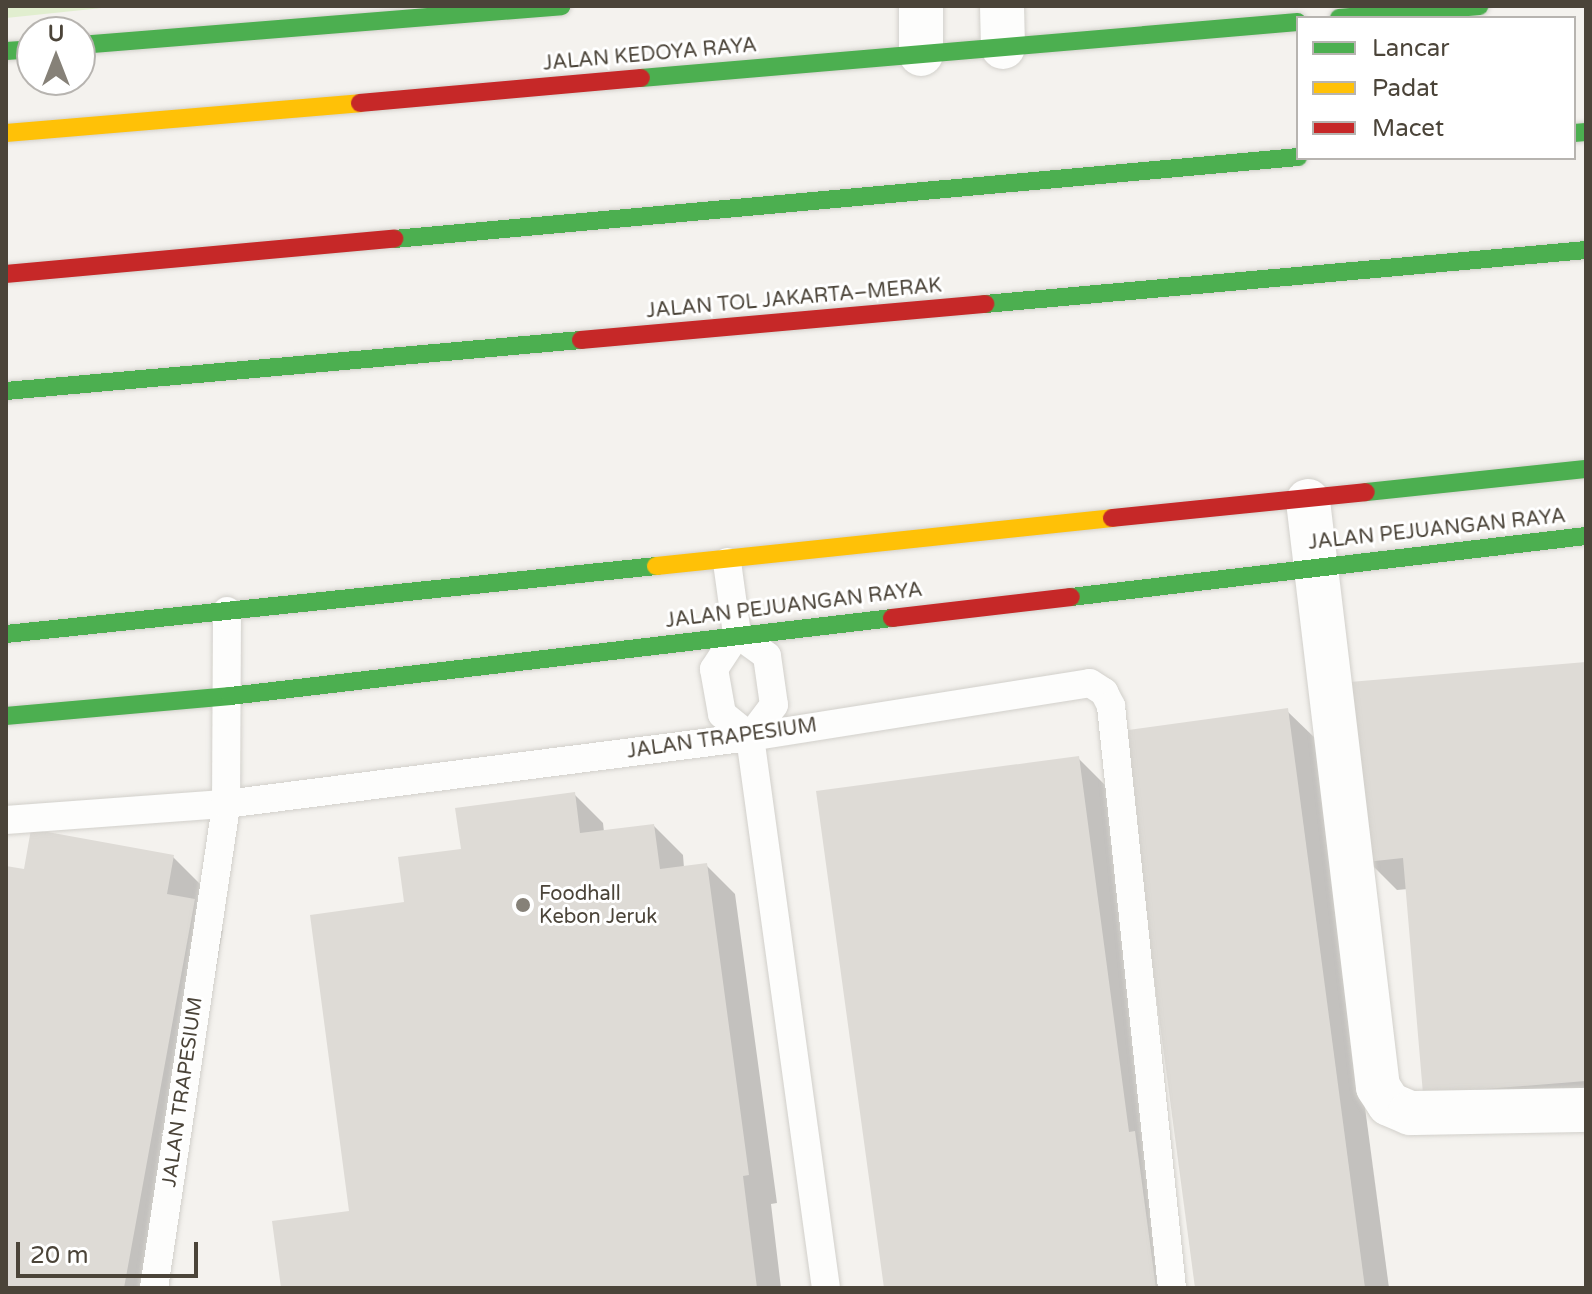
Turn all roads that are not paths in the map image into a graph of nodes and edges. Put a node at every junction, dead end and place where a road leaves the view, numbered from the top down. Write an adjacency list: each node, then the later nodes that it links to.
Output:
1 (561, 6): 7 (main road)
2 (921, 6): 8 (street)
3 (1479, 6): 4 (main road)
4 (1362, 16)
5 (1296, 22): 6 (main road, JALAN KEDOYA RAYA)
6 (1002, 26): 8 (main road, JALAN KEDOYA RAYA)
7 (96, 44)
8 (921, 54): 9 (main road, JALAN KEDOYA RAYA)
9 (6, 133)
10 (1296, 157): 12 (main road)
11 (1586, 250): 13 (main road, JALAN TOL JAKARTA–MERAK)
12 (6, 274)
13 (6, 391)
14 (1586, 469): 15 (main road)
15 (1308, 501): 17 (main road); 18 (street)
16 (1586, 536): 18 (main road, JALAN PEJUANGAN RAYA)
17 (727, 562): 19 (main road); 21 (lane)
18 (1316, 566): 21 (main road, JALAN PEJUANGAN RAYA); 27 (street)
19 (227, 611): 20 (main road); 22 (lane)
20 (6, 634)
21 (737, 634): 22 (main road, JALAN PEJUANGAN RAYA); 24 (lane); 24 (lane)
22 (230, 696): 23 (main road, JALAN PEJUANGAN RAYA); 25 (lane)
23 (6, 716)
24 (750, 737): 25 (lane, JALAN TRAPESIUM); 29 (lane); 30 (lane, JALAN TRAPESIUM)
25 (226, 804): 26 (lane); 28 (lane, JALAN TRAPESIUM)
26 (6, 820)
27 (1586, 1110)
28 (154, 1288)
29 (826, 1288)
30 (1172, 1288)

